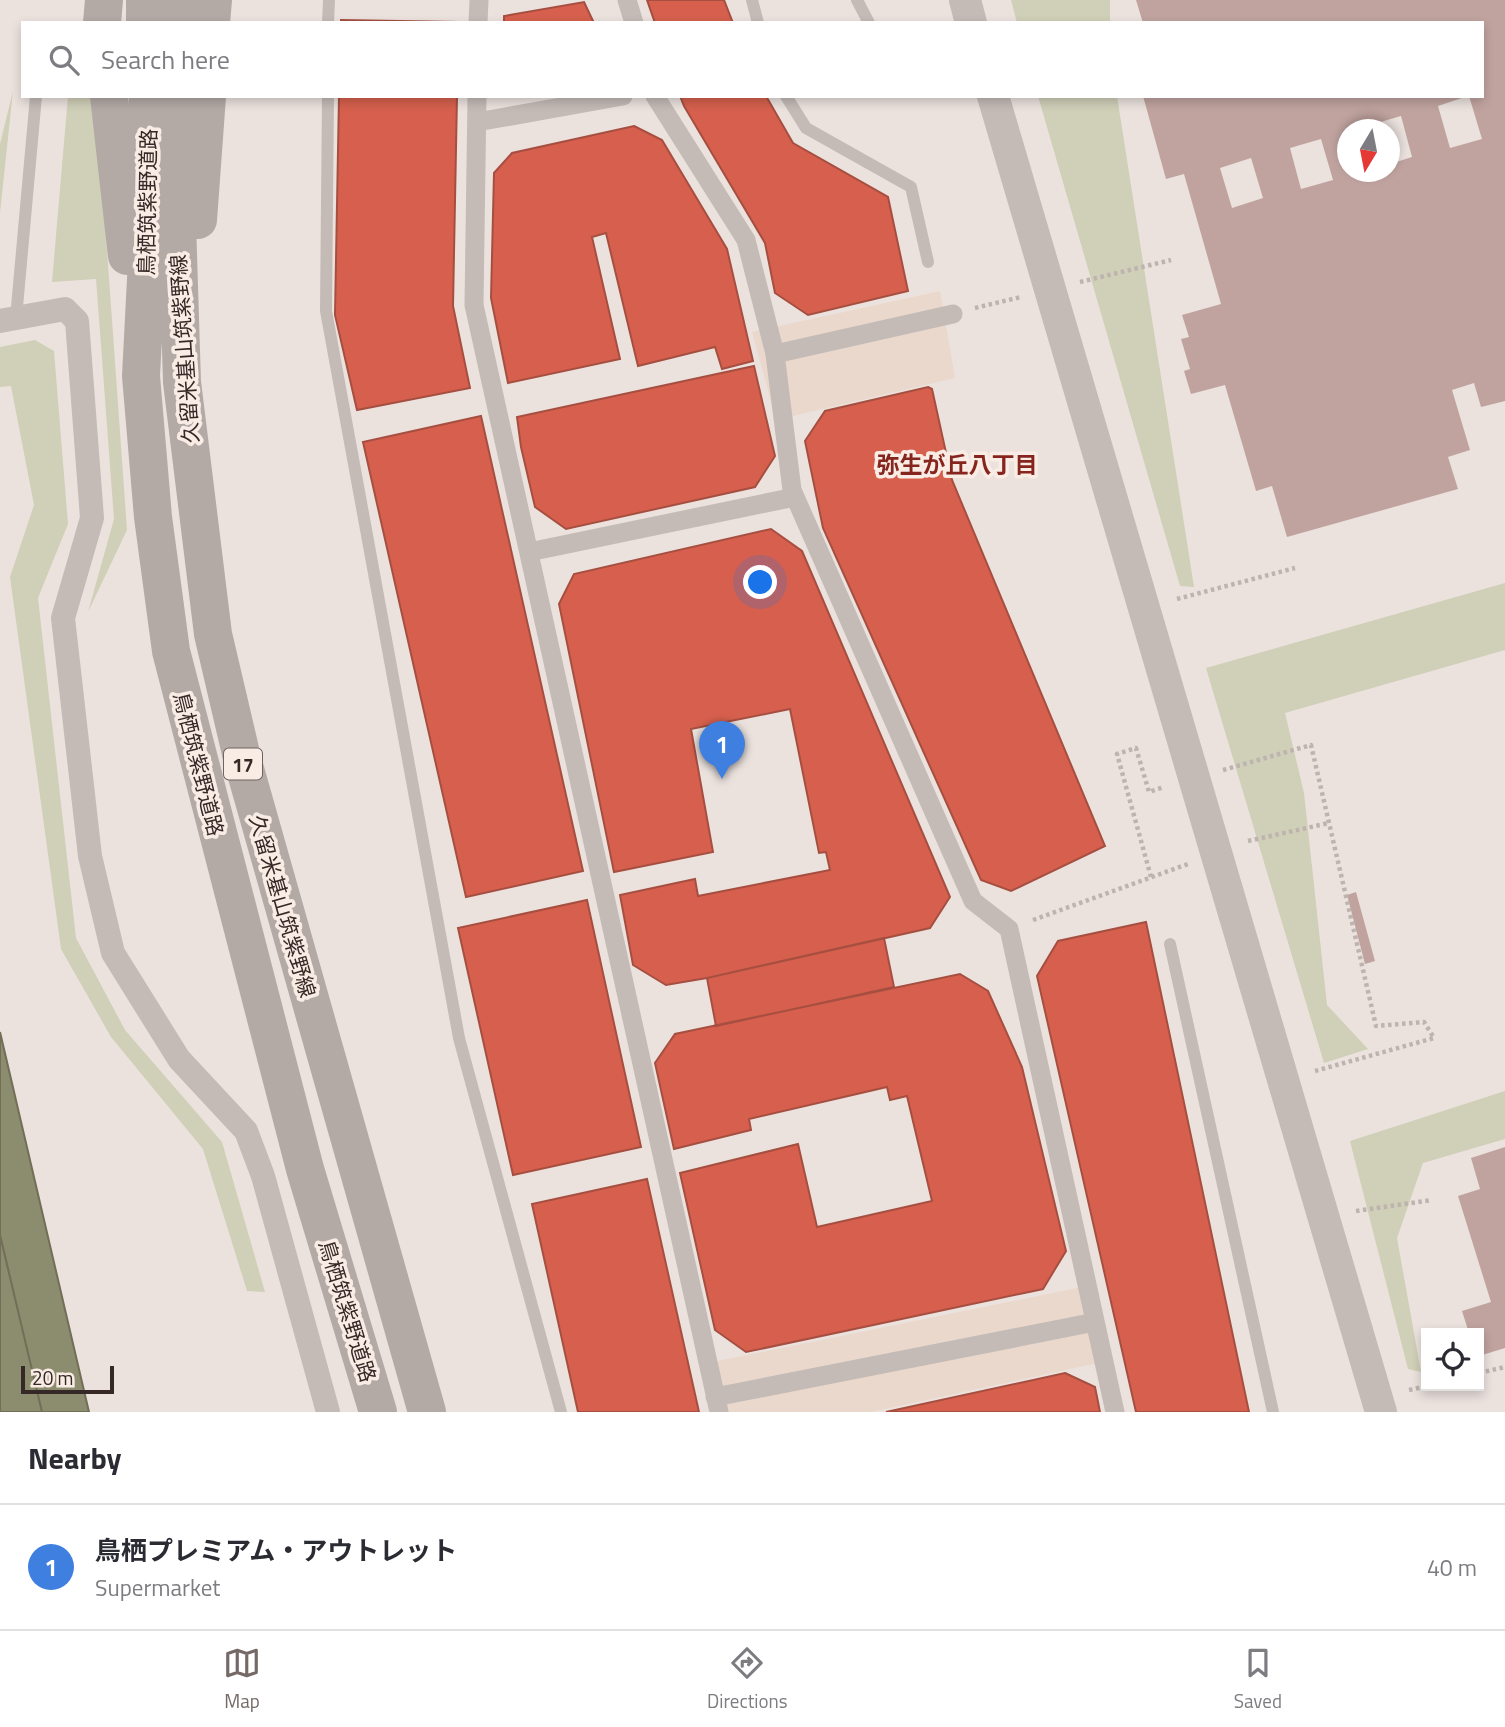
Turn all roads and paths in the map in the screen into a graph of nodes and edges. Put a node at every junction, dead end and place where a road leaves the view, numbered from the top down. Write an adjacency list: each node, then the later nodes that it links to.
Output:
1 (104, 0): 10 (main road)
2 (145, 0): 11 (main road)
3 (183, 0): 12 (main road)
4 (213, 0): 13 (main road)
5 (329, 0): 14 (lane)
6 (478, 0): 15 (street)
7 (627, 0): 16 (street)
8 (752, 0): 17 (lane)
9 (857, 0): 18 (lane)
10 (102, 21)
11 (145, 21)
12 (181, 21)
13 (211, 21)
14 (328, 21)
15 (478, 21)
16 (633, 21)
17 (757, 21)
18 (868, 21)
19 (36, 98): 33 (lane)
20 (110, 98): 35 (main road)
21 (148, 98): 35 (main road, 鳥栖筑紫野道路 / 17)
22 (178, 98): 36 (main road, 久留米基山筑紫野線 / 17)
23 (207, 98): 36 (main road)
24 (328, 98): 61 (lane)
25 (477, 98): 30 (street)
26 (612, 98): 30 (street)
27 (656, 98): 34 (street)
28 (787, 98): 31 (lane)
29 (994, 98): 64 (street)
30 (477, 122): 38 (street)
31 (928, 262)
32 (953, 313): 34 (street)
33 (8, 320): 58 (street)
34 (775, 354): 37 (street)
35 (141, 376): 59 (main road, 鳥栖筑紫野道路 / 17)
36 (182, 382): 60 (main road, 久留米基山筑紫野線 / 17)
37 (795, 497): 38 (street); 47 (street)
38 (529, 552): 57 (street)
39 (1294, 568): 40 (path)
40 (1177, 599)
41 (1211, 774): 43 (path)
42 (1174, 785): 46 (path)
43 (1329, 823): 44 (path); 49 (path)
44 (1248, 841)
45 (1188, 864): 46 (path)
46 (1151, 877): 47 (path)
47 (1009, 929): 52 (street)
48 (1170, 944): 63 (lane)
49 (1315, 1071)
50 (1432, 1200): 51 (path)
51 (1356, 1211)
52 (1095, 1322): 57 (street); 62 (street)
53 (1505, 1367): 54 (path)
54 (1484, 1372)
55 (1421, 1387): 56 (path)
56 (1409, 1390)
57 (717, 1404)
58 (328, 1412)
59 (378, 1412)
60 (428, 1412)
61 (561, 1412)
62 (1115, 1412)
63 (1273, 1412)
64 (1381, 1412)

